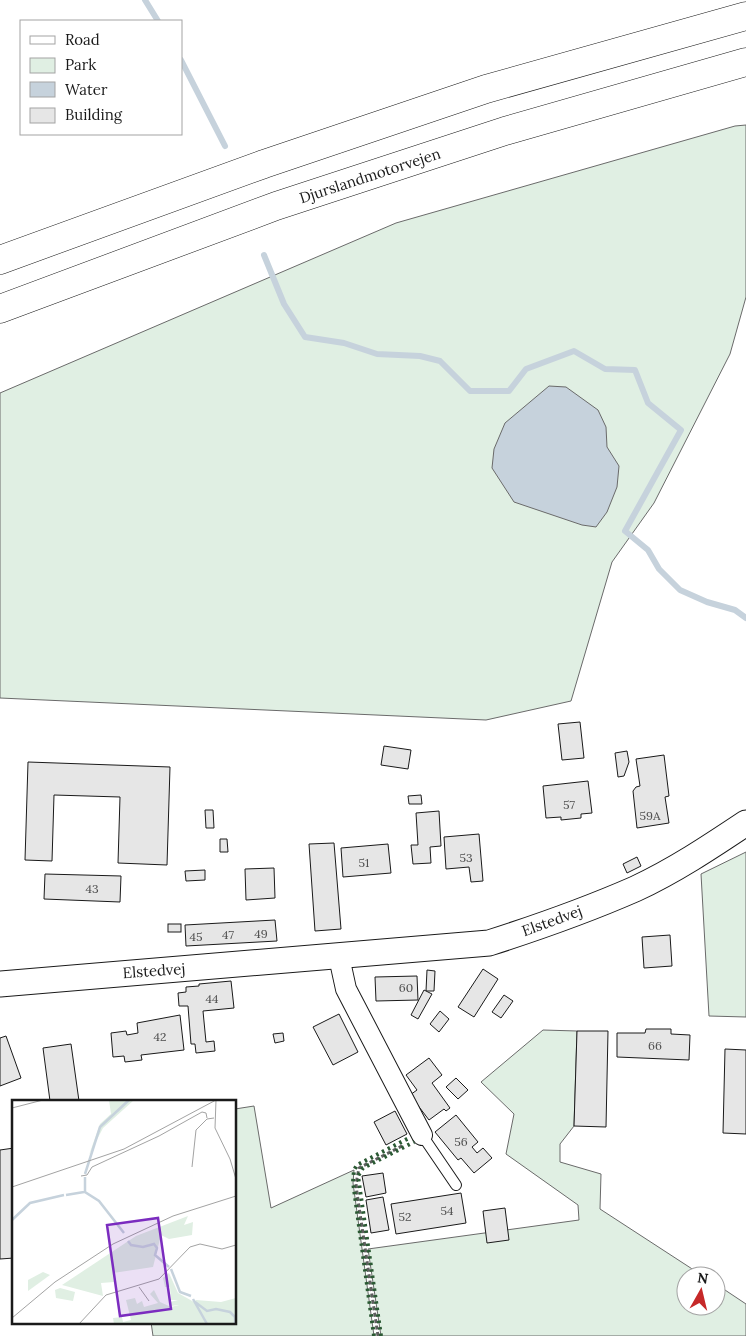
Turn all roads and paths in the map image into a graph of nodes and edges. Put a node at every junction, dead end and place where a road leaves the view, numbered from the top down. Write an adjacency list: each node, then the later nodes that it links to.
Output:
1 (746, 16): 3 (highway)
2 (746, 62): 4 (highway, Djurslandmotorvejen)
3 (0, 260)
4 (0, 309)
5 (746, 823): 6 (street, Elstedvej)
6 (339, 957): 7 (street, Elstedvej); 8 (street)
7 (0, 984)
8 (422, 1135): 9 (lane); 10 (path)
9 (456, 1185)
10 (378, 1336)

